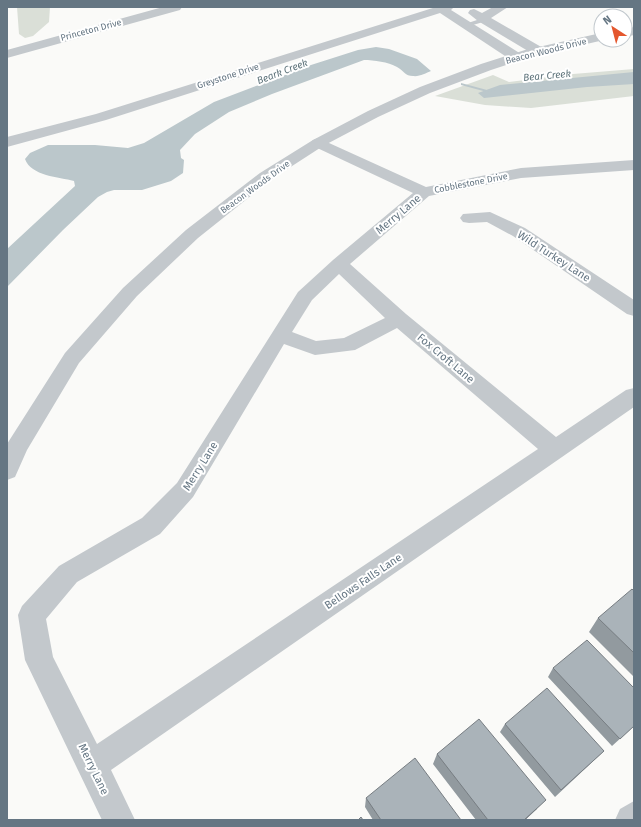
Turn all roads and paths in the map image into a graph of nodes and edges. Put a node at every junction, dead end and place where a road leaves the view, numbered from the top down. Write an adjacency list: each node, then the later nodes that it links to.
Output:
1 (176, 7): 9 (street, Princeton Drive)
2 (465, 7): 5 (street)
3 (502, 7): 5 (street)
4 (445, 8): 6 (street); 11 (street, Greystone Drive)
5 (484, 19): 6 (lane); 8 (street)
6 (466, 25): 10 (street)
7 (593, 39): 8 (street, Beacon Woods Drive)
8 (538, 51): 10 (street, Beacon Woods Drive)
9 (7, 54)
10 (516, 57): 12 (street, Beacon Woods Drive)
11 (7, 142)
12 (318, 143): 14 (street, Cobblestone Drive); 22 (street, Beacon Woods Drive)
13 (634, 165): 14 (street, Cobblestone Drive)
14 (424, 192): 16 (street, Merry Lane)
15 (469, 218): 17 (street, Wild Turkey Lane)
16 (339, 264): 18 (street, Fox Croft Lane); 19 (street, Merry Lane)
17 (634, 309)
18 (399, 319): 19 (street); 21 (street, Fox Croft Lane)
19 (280, 335): 23 (street, Merry Lane)
20 (634, 396): 21 (street, Bellows Falls Lane)
21 (555, 450): 23 (street, Bellows Falls Lane)
22 (7, 470)
23 (92, 765): 25 (street, Merry Lane)
24 (634, 817): 26 (street)
25 (119, 820)
26 (631, 820)

